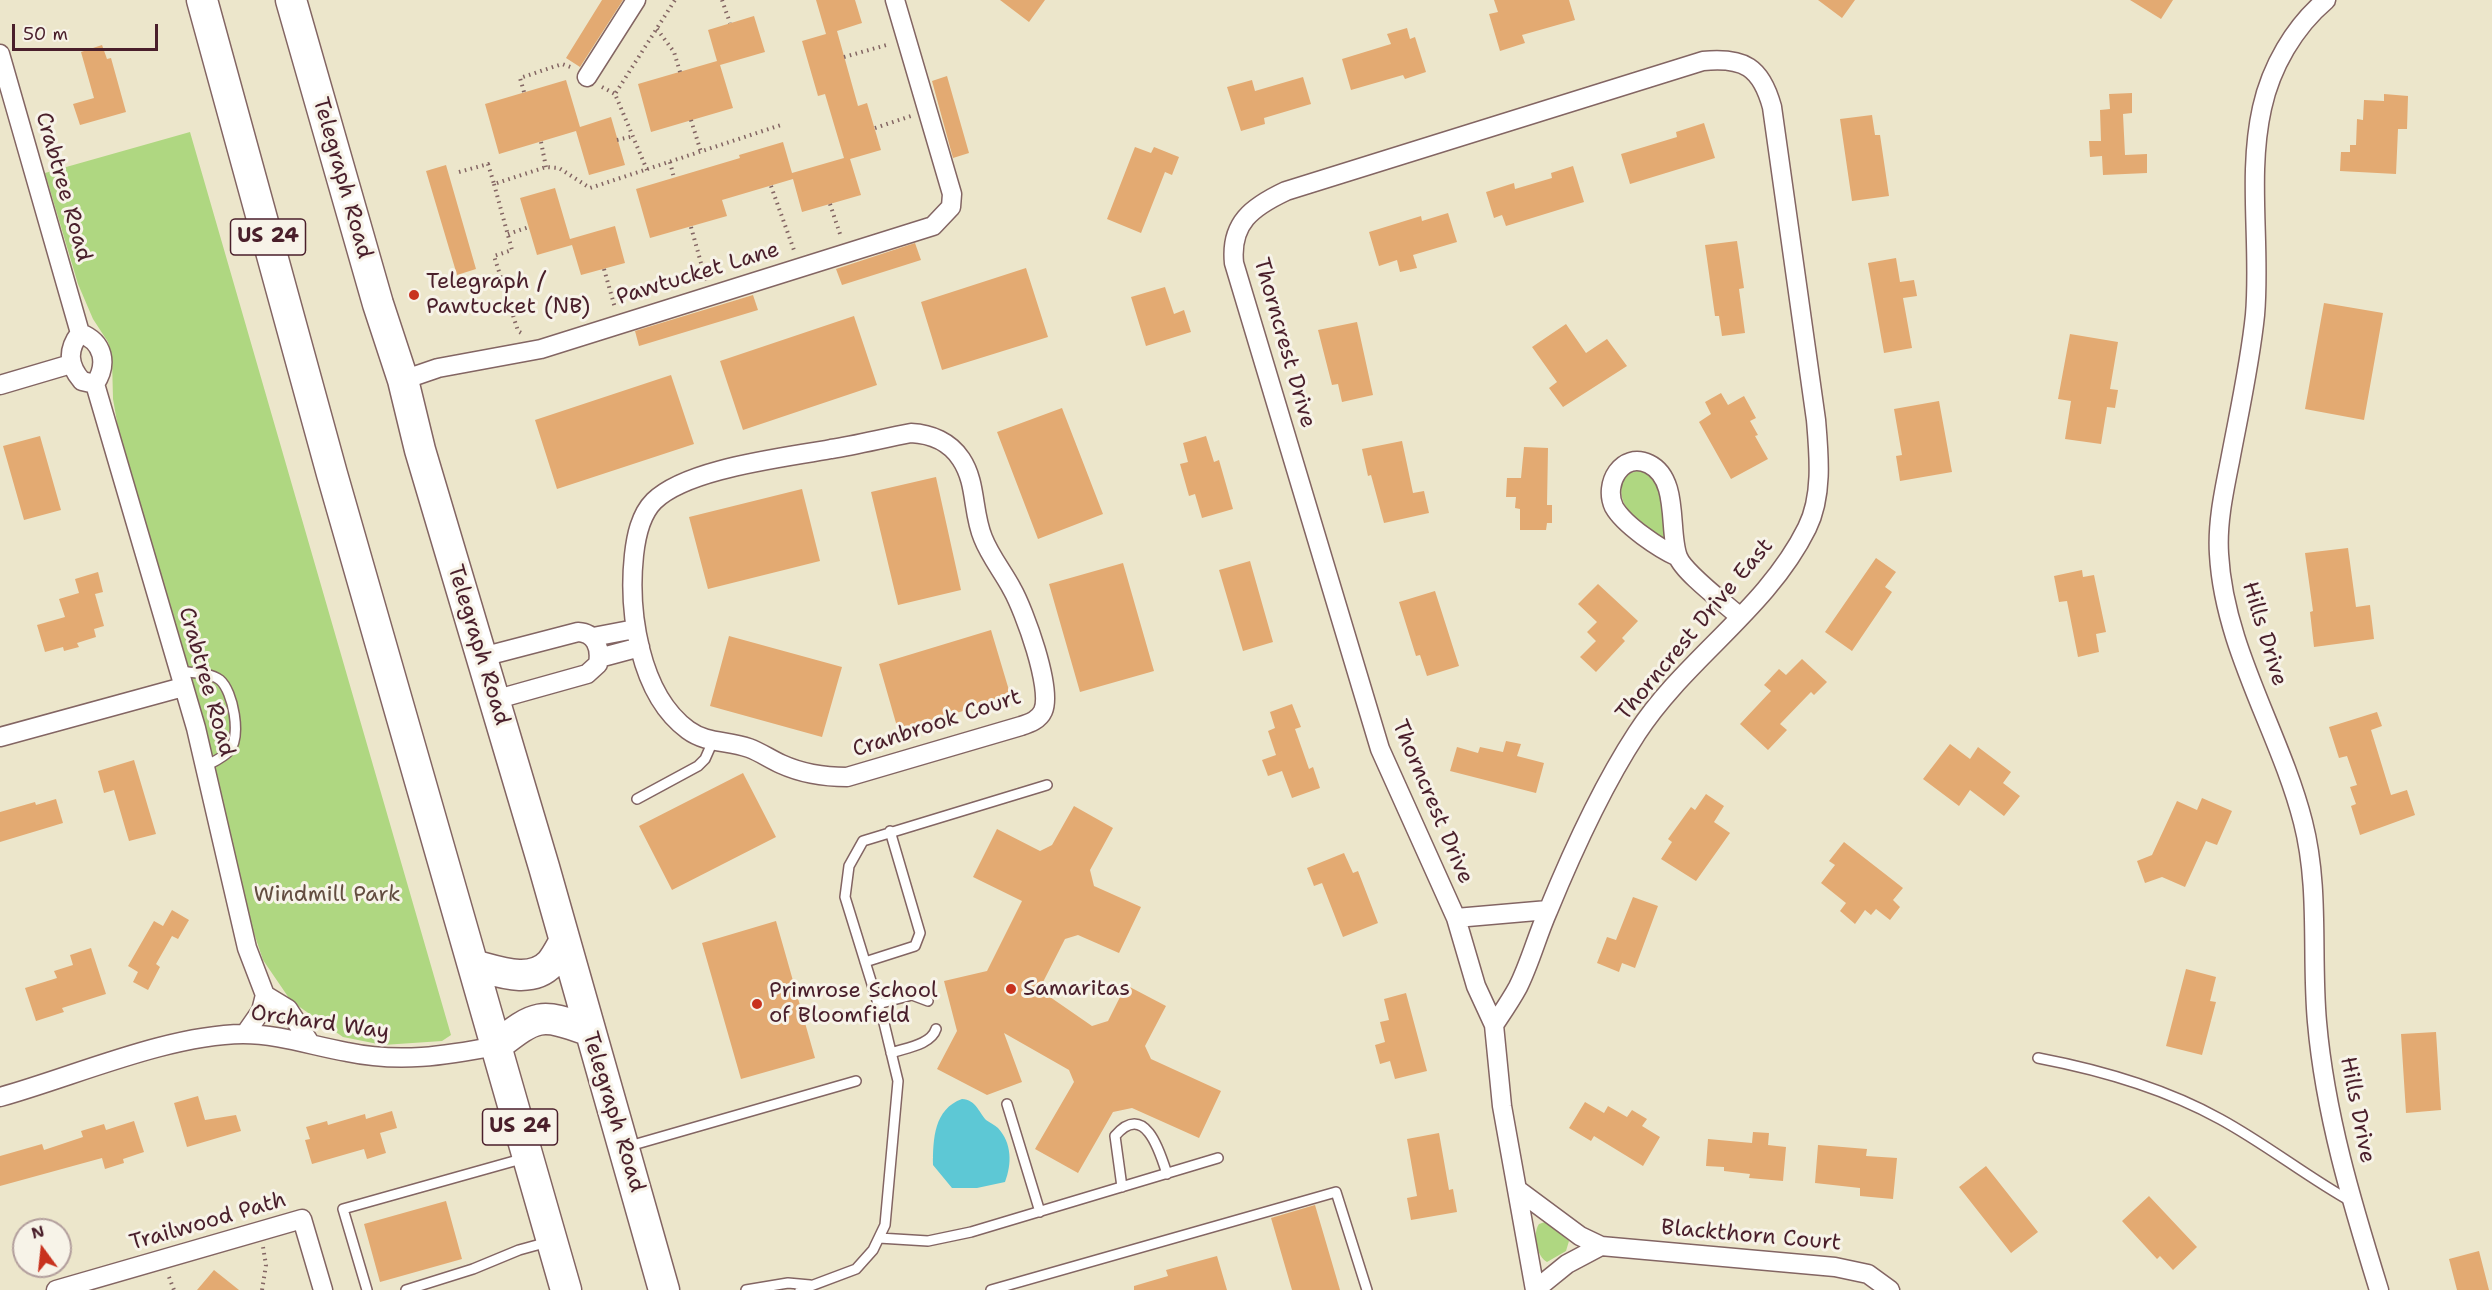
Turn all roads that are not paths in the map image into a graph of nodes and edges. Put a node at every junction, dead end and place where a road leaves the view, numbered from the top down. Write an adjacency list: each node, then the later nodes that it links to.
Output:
1 (202, 0): 33 (highway, US 24)
2 (291, 0): 11 (highway, Telegraph Road)
3 (636, 0): 8 (street)
4 (895, 0): 11 (street, Pawtucket Lane)
5 (2326, 0): 54 (street, Hills Drive)
6 (0, 54): 9 (street, Crabtree Road)
7 (1751, 68): 15 (street, Thorncrest Drive East); 30 (street, Thorncrest Drive)
8 (587, 77)
9 (80, 333): 10 (street); 12 (street, Crabtree Road)
10 (71, 364): 12 (street); 13 (street)
11 (403, 380): 19 (highway, Telegraph Road)
12 (95, 384): 21 (street, Crabtree Road)
13 (0, 386)
14 (1678, 557): 14 (street); 15 (street)
15 (1740, 617): 29 (street, Thorncrest Drive East)
16 (635, 629): 17 (street); 18 (street, Cranbrook Court); 24 (street, Cranbrook Court)
17 (593, 637): 19 (street); 20 (street)
18 (640, 647): 20 (street); 24 (street, Cranbrook Court)
19 (482, 657): 22 (highway, Telegraph Road)
20 (599, 658): 22 (street)
21 (181, 679): 23 (street); 25 (street, Crabtree Road); 25 (lane)
22 (494, 700): 31 (highway, Telegraph Road)
23 (0, 737)
24 (713, 741): 27 (lane)
25 (206, 766): 34 (street, Crabtree Road)
26 (1047, 785): 28 (lane)
27 (637, 799)
28 (890, 831): 32 (lane); 32 (lane)
29 (1548, 910): 30 (street, Thorncrest Drive); 37 (street, Thorncrest Drive East)
30 (1455, 918): 37 (street, Thorncrest Drive)
31 (564, 942): 33 (highway); 39 (highway, Telegraph Road)
32 (865, 962): 36 (lane)
33 (473, 965): 42 (highway, US 24)
34 (265, 995): 40 (street); 41 (street)
35 (928, 1001): 36 (lane)
36 (878, 1004): 43 (lane)
37 (1494, 1025): 53 (street, Thorncrest Drive)
38 (936, 1029): 43 (lane)
39 (588, 1030): 42 (highway); 48 (highway, Telegraph Road)
40 (244, 1034): 41 (street, Orchard Way); 46 (street, Orchard Way)
41 (310, 1043): 42 (street, Orchard Way)
42 (496, 1046): 49 (highway, US 24)
43 (891, 1053): 56 (lane)
44 (2038, 1058): 54 (lane)
45 (856, 1081): 48 (lane)
46 (0, 1097)
47 (1007, 1104): 55 (lane)
48 (624, 1147): 65 (highway, Telegraph Road)
49 (528, 1157): 57 (highway, US 24); 62 (lane)
50 (1218, 1158): 51 (lane)
51 (1167, 1173): 52 (lane); 52 (lane)
52 (1122, 1187): 55 (lane)
53 (1518, 1190): 58 (street, Blackthorn Court); 70 (street, Thorncrest Drive)
54 (2352, 1202): 72 (street, Hills Drive)
55 (1040, 1212): 56 (lane)
56 (879, 1238): 59 (lane)
57 (552, 1240): 63 (lane); 64 (highway, US 24)
58 (1601, 1246): 70 (street); 71 (street, Blackthorn Court)
59 (810, 1285): 66 (lane); 67 (lane)
60 (56, 1290): 61 (street, Trailwood Path)
61 (323, 1290)
62 (367, 1290)
63 (405, 1290)
64 (566, 1290)
65 (664, 1290)
66 (746, 1290)
67 (800, 1290)
68 (994, 1290): 69 (lane)
69 (1367, 1290)
70 (1535, 1290)
71 (1890, 1290)
72 (2379, 1290)

